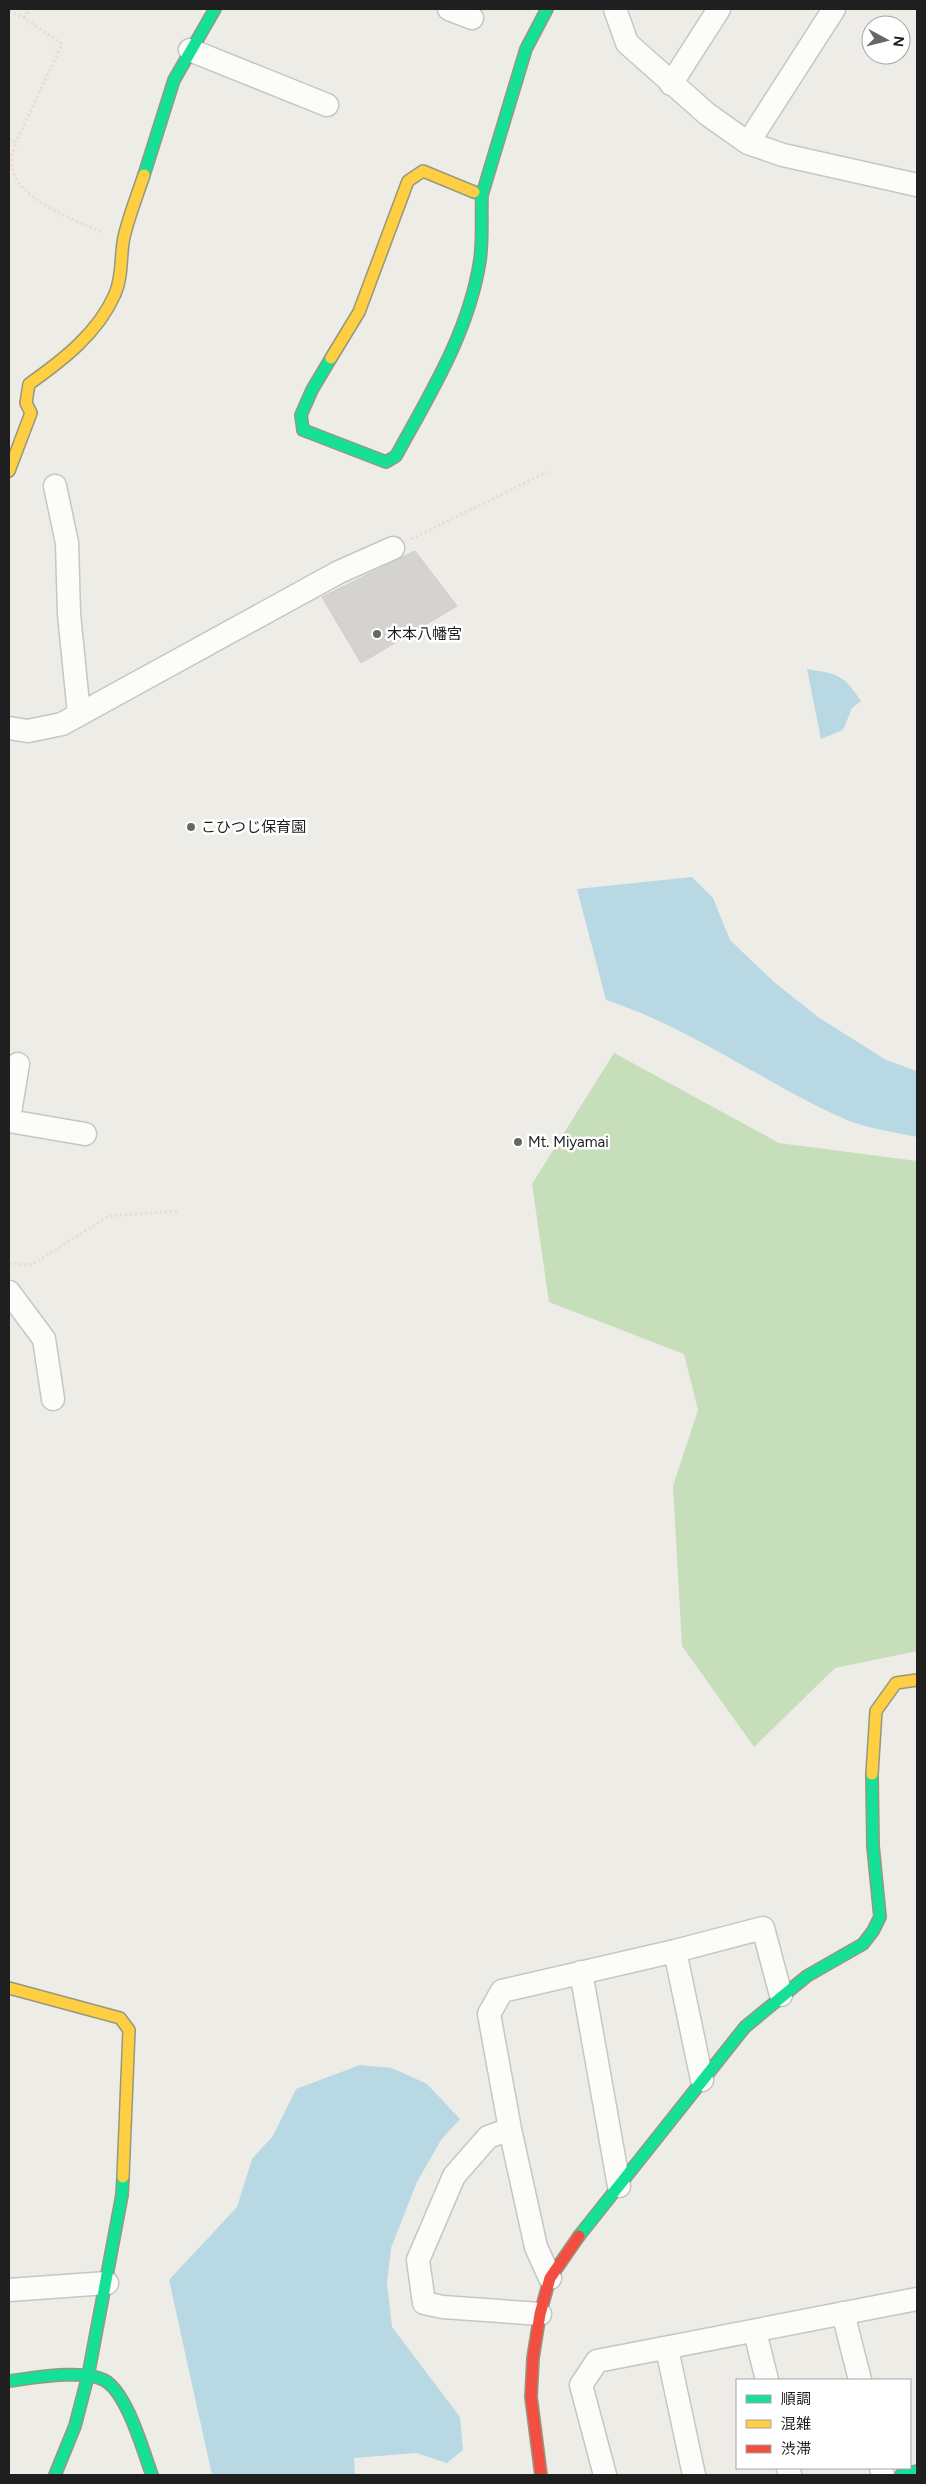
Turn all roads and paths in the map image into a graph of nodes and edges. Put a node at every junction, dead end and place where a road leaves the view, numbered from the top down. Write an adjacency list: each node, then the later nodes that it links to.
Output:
1 (29, 9): 9 (path)
2 (215, 9): 11 (street)
3 (449, 9): 10 (street)
4 (547, 9): 18 (street)
5 (615, 9): 12 (street)
6 (719, 9): 12 (street)
7 (834, 9): 16 (street)
8 (9, 11): 9 (path)
9 (24, 18): 15 (path)
10 (472, 18)
11 (190, 50): 13 (street); 19 (street)
12 (671, 84): 16 (street)
13 (327, 105)
14 (9, 139): 15 (path)
15 (16, 142): 19 (path)
16 (748, 143): 17 (street)
17 (917, 185)
18 (482, 195): 18 (street)
19 (124, 238): 20 (street)
20 (9, 471)
21 (548, 472): 23 (path)
22 (54, 486): 24 (street)
23 (392, 548): 24 (street)
24 (79, 714): 25 (street)
25 (9, 728)
26 (18, 1064): 27 (street)
27 (9, 1120): 28 (street)
28 (85, 1134)
29 (179, 1211): 30 (path)
30 (9, 1263)
31 (9, 1292): 32 (street)
32 (54, 1399)
33 (917, 1680): 37 (street)
34 (674, 1951): 35 (street); 37 (street); 38 (street)
35 (581, 1972): 39 (street); 40 (street)
36 (9, 1988): 42 (street)
37 (781, 1995): 38 (street)
38 (702, 2080): 40 (street)
39 (510, 2128): 41 (street); 46 (street)
40 (619, 2186): 41 (street)
41 (550, 2278): 46 (street)
42 (107, 2283): 43 (street); 49 (street)
43 (9, 2290)
44 (917, 2299): 45 (street)
45 (843, 2313): 47 (street); 51 (street)
46 (540, 2314): 56 (street)
47 (755, 2332): 48 (street); 50 (street)
48 (667, 2349): 57 (street); 58 (street)
49 (88, 2376): 52 (street); 54 (street); 55 (street)
50 (767, 2379)
51 (860, 2379)
52 (9, 2380)
53 (917, 2471): 59 (street)
54 (55, 2475)
55 (152, 2475)
56 (541, 2475)
57 (604, 2475)
58 (694, 2475)
59 (901, 2475)

